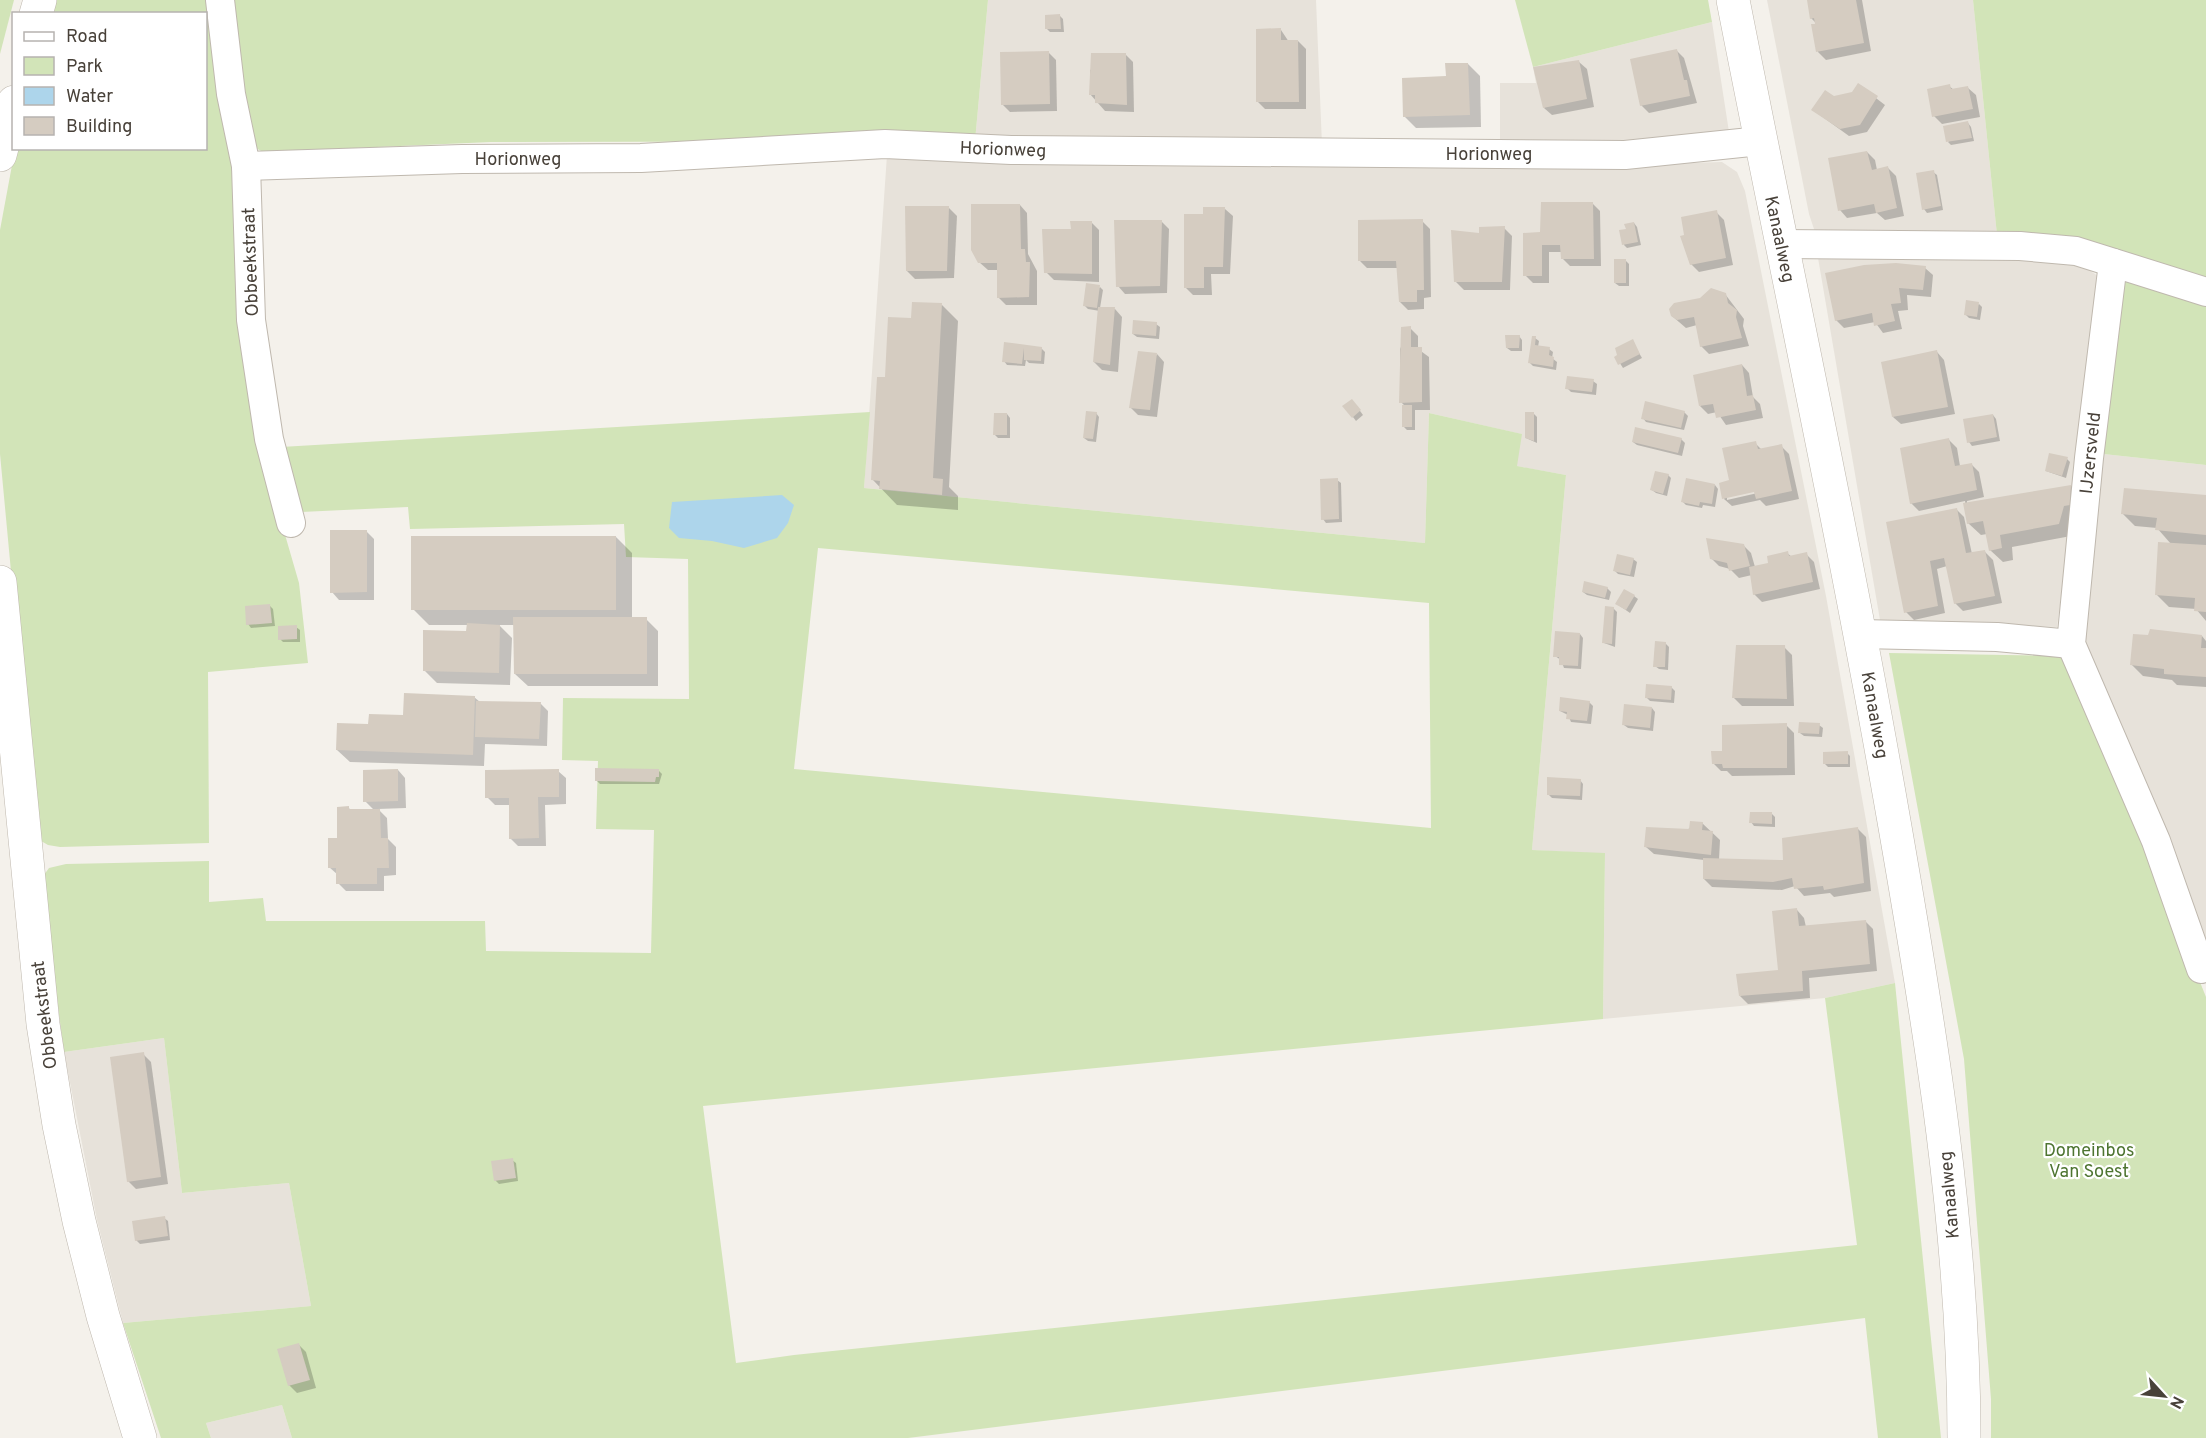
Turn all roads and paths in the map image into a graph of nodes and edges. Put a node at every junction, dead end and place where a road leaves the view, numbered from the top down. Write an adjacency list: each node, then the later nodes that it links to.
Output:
1 (220, 0): 6 (street, Obbeekstraat)
2 (1733, 0): 4 (street, Kanaalweg)
3 (12, 109): 5 (street)
4 (1760, 141): 6 (street, Horionweg); 7 (street, Kanaalweg)
5 (0, 154)
6 (246, 166): 10 (street, Obbeekstraat)
7 (1781, 244): 8 (street); 12 (street, Kanaalweg)
8 (2113, 263): 9 (street); 13 (street, IJzersveld)
9 (2206, 292)
10 (291, 523)
11 (0, 582): 15 (street, Obbeekstraat)
12 (1860, 634): 13 (street); 16 (street, Kanaalweg)
13 (2071, 644): 14 (street, IJzersveld)
14 (2202, 969)
15 (140, 1438)
16 (1964, 1438)

